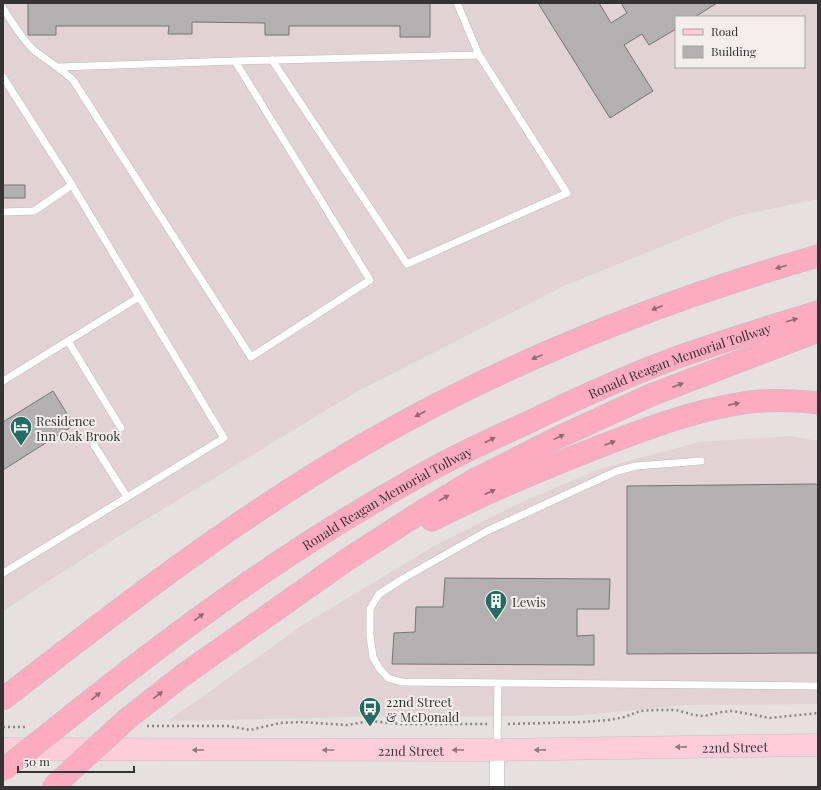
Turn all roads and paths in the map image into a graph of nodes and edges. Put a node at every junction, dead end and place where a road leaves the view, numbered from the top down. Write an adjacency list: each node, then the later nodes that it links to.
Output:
1 (457, 3): 3 (lane)
2 (3, 8): 6 (lane)
3 (479, 55): 4 (lane); 4 (lane)
4 (272, 60): 5 (lane)
5 (235, 61): 6 (lane); 6 (lane)
6 (59, 67)
7 (3, 77): 8 (lane)
8 (72, 185): 9 (lane); 11 (lane)
9 (3, 212)
10 (818, 256): 25 (highway, one-way to 25)
11 (139, 296): 14 (lane); 20 (lane)
12 (818, 312): 35 (highway, Ronald Reagan Memorial Tollway, one-way to 12, bridge)
13 (818, 331): 22 (highway, Ronald Reagan Memorial Tollway, one-way to 13)
14 (68, 341): 15 (lane); 17 (lane)
15 (3, 381)
16 (818, 403): 22 (highway, one-way to 16)
17 (121, 428)
18 (94, 445): 20 (lane)
19 (701, 461): 23 (lane)
20 (127, 497): 21 (lane)
21 (3, 573)
22 (272, 613): 27 (highway, Ronald Reagan Memorial Tollway, one-way to 22)
23 (498, 683): 24 (lane); 34 (lane)
24 (818, 686)
25 (3, 699)
26 (818, 713): 29 (path)
27 (137, 723): 28 (path); 36 (highway, Ronald Reagan Memorial Tollway, bridge)
28 (474, 724)
29 (519, 724)
30 (3, 727): 31 (path)
31 (27, 727)
32 (818, 745): 34 (main road, 22nd Street, one-way to 34)
33 (3, 749): 34 (main road, 22nd Street, one-way to 33)
34 (497, 750): 37 (street)
35 (3, 770)
36 (53, 787)
37 (497, 787)

